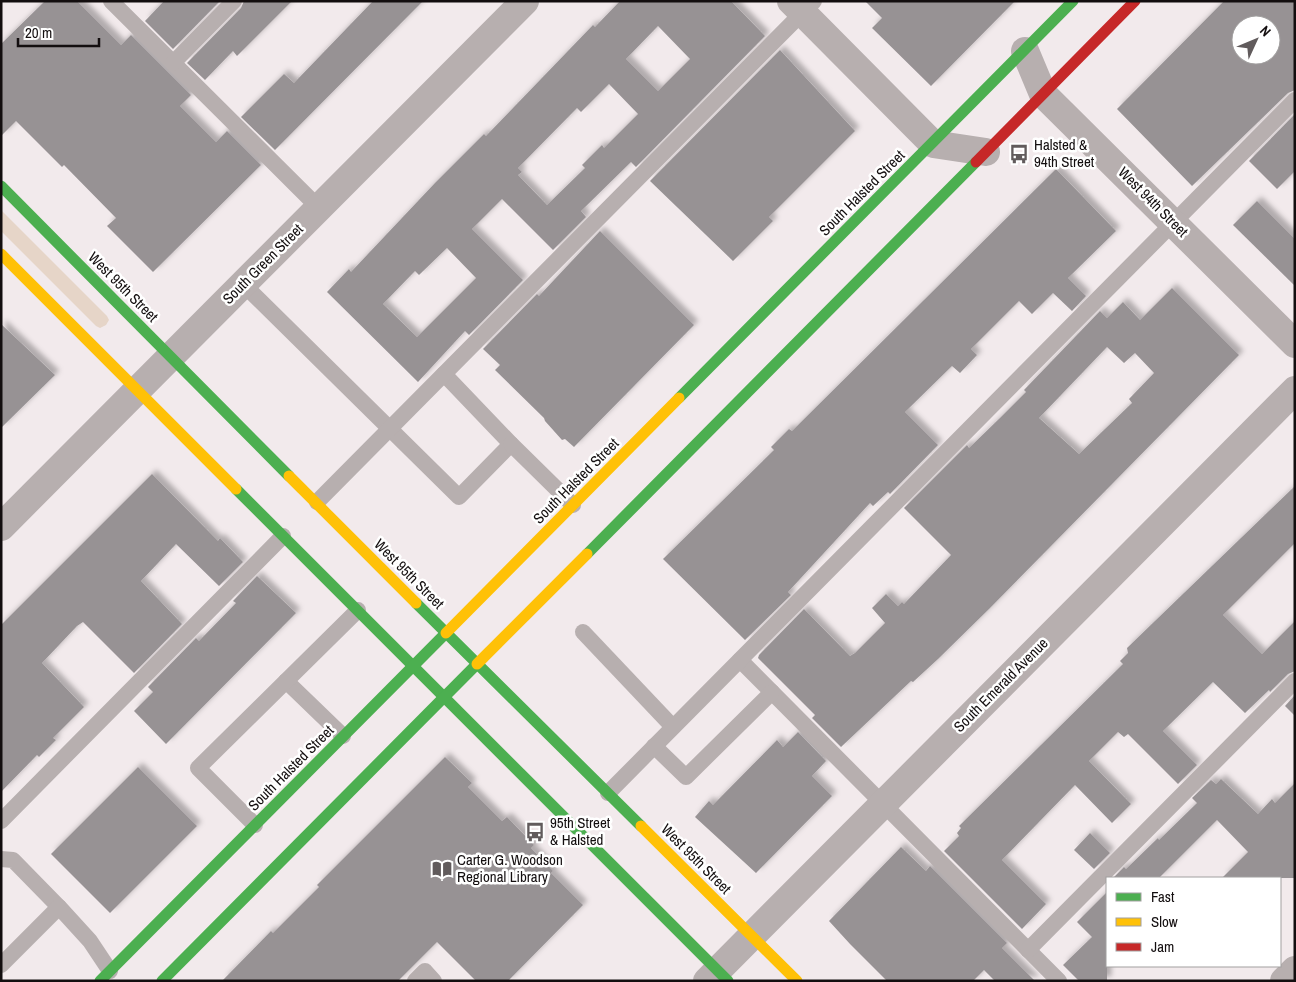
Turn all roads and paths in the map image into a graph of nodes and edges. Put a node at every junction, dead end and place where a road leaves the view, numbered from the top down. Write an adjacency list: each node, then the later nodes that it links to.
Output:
1 (111, 1): 8 (lane)
2 (234, 1): 8 (lane)
3 (525, 1): 14 (street, South Green Street)
4 (1074, 1): 7 (main road, South Halsted Street)
5 (1135, 1): 9 (main road)
6 (802, 5): 11 (street); 20 (lane)
7 (1025, 51): 9 (street, West 94th Street); 11 (main road, South Halsted Street)
8 (173, 63): 14 (lane)
9 (1044, 94): 12 (main road); 15 (street, West 94th Street)
10 (1295, 100): 15 (lane)
11 (932, 144): 12 (street); 26 (main road, South Halsted Street)
12 (986, 152): 33 (main road)
13 (1, 186): 19 (main road, West 95th Street)
14 (319, 208): 17 (street, South Green Street)
15 (1173, 223): 18 (street, West 94th Street); 32 (lane)
16 (1, 254): 21 (main road)
17 (243, 284): 19 (street, South Green Street); 23 (lane)
18 (1295, 344)
19 (171, 356): 21 (street, South Green Street); 25 (main road, West 95th Street)
20 (444, 374): 23 (lane); 24 (lane)
21 (138, 390): 27 (street, South Green Street); 28 (main road)
22 (1295, 390): 43 (street, South Emerald Avenue)
23 (389, 429): 24 (lane); 25 (lane)
24 (511, 444): 26 (lane)
25 (317, 502): 31 (main road, West 95th Street)
26 (573, 505): 31 (main road, South Halsted Street)
27 (1, 528)
28 (283, 536): 29 (main road); 44 (lane)
29 (358, 610): 34 (main road); 35 (lane)
30 (583, 632): 39 (lane)
31 (446, 633): 33 (main road, West 95th Street); 34 (main road, South Halsted Street)
32 (740, 660): 37 (lane); 39 (lane)
33 (477, 664): 38 (main road); 42 (main road, West 95th Street)
34 (413, 666): 38 (main road); 40 (main road, South Halsted Street)
35 (286, 680): 40 (lane); 45 (lane)
36 (1295, 682): 49 (lane)
37 (772, 692): 41 (lane); 43 (lane)
38 (444, 697): 53 (main road); 54 (main road)
39 (673, 727): 41 (lane)
40 (344, 736): 45 (main road, South Halsted Street)
41 (654, 746): 42 (lane)
42 (608, 793): 48 (main road, West 95th Street)
43 (883, 804): 48 (street, South Emerald Avenue); 49 (lane)
44 (1, 821)
45 (255, 825): 52 (main road, South Halsted Street)
46 (1, 859): 47 (lane)
47 (59, 907): 50 (lane); 52 (lane)
48 (751, 936): 53 (street, South Emerald Avenue); 57 (main road, West 95th Street)
49 (1028, 950): 58 (lane)
50 (1, 965)
51 (1295, 970): 59 (street)
52 (105, 976)
53 (717, 977)
54 (162, 981)
55 (415, 981): 56 (lane)
56 (434, 981)
57 (797, 981)
58 (1059, 981)
59 (1284, 981)

